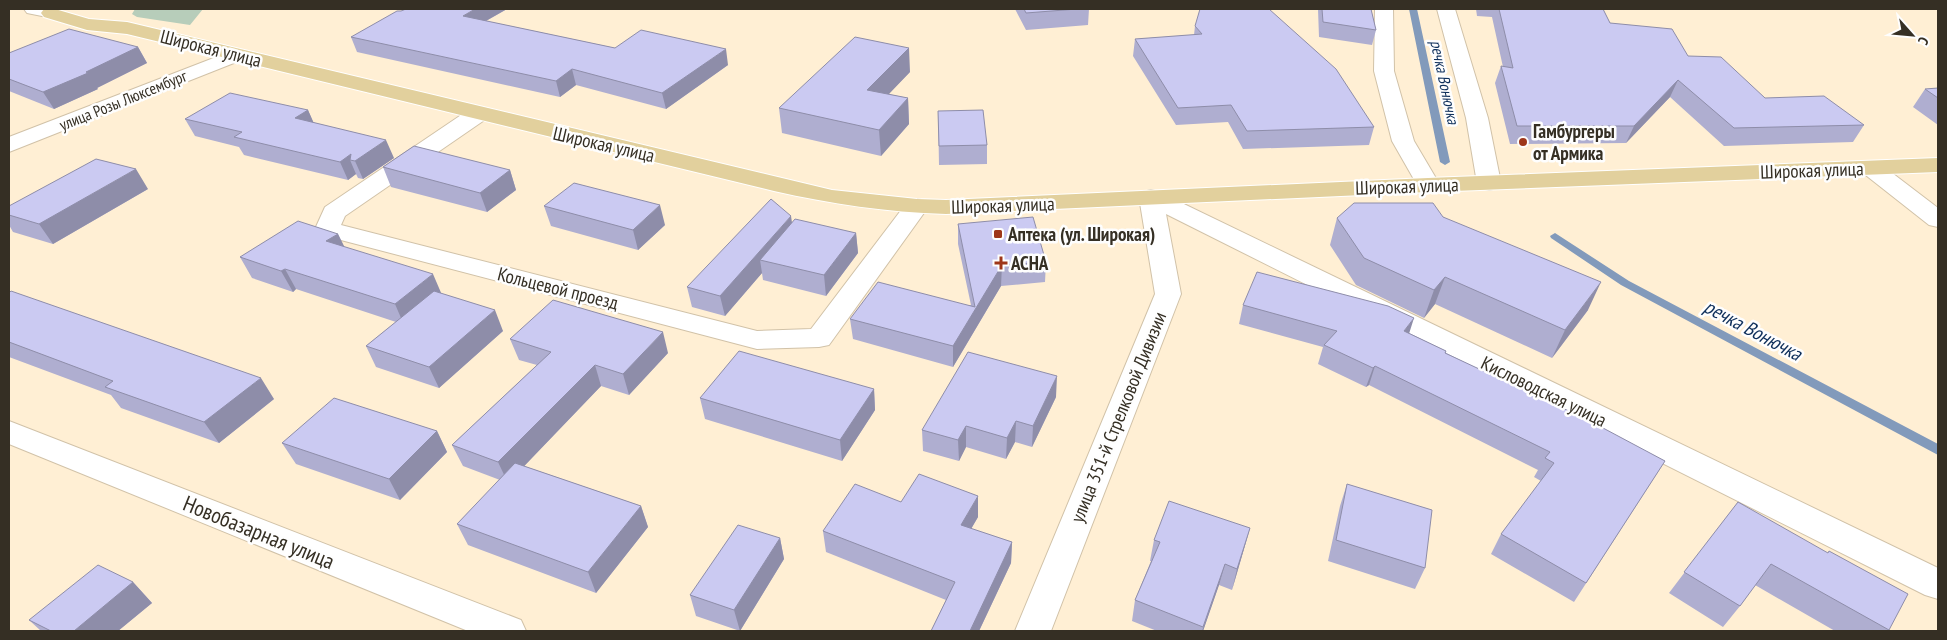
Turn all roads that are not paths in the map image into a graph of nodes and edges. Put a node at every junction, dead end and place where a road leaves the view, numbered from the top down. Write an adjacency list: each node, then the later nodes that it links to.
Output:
1 (1384, 9): 11 (street)
2 (1446, 9): 10 (street)
3 (41, 10): 4 (main road, Широкая улица)
4 (90, 14): 5 (main road, Широкая улица)
5 (237, 55): 6 (main road, Широкая улица); 7 (street, улица Розы Люксембург)
6 (478, 114): 13 (main road, Широкая улица); 13 (street, Кольцевой проезд)
7 (9, 145)
8 (1938, 165): 9 (main road, Широкая улица)
9 (1871, 168): 10 (main road, Широкая улица); 14 (street)
10 (1489, 183): 11 (main road, Широкая улица)
11 (1428, 185): 12 (main road, Широкая улица)
12 (1151, 197): 13 (main road, Широкая улица); 16 (street, Кисловодская улица); 18 (street, улица 351-й Стрелковой Дивизии)
13 (917, 206)
14 (1938, 220)
15 (9, 432): 17 (street, Новобазарная улица)
16 (1938, 584)
17 (508, 631)
18 (1033, 631)

